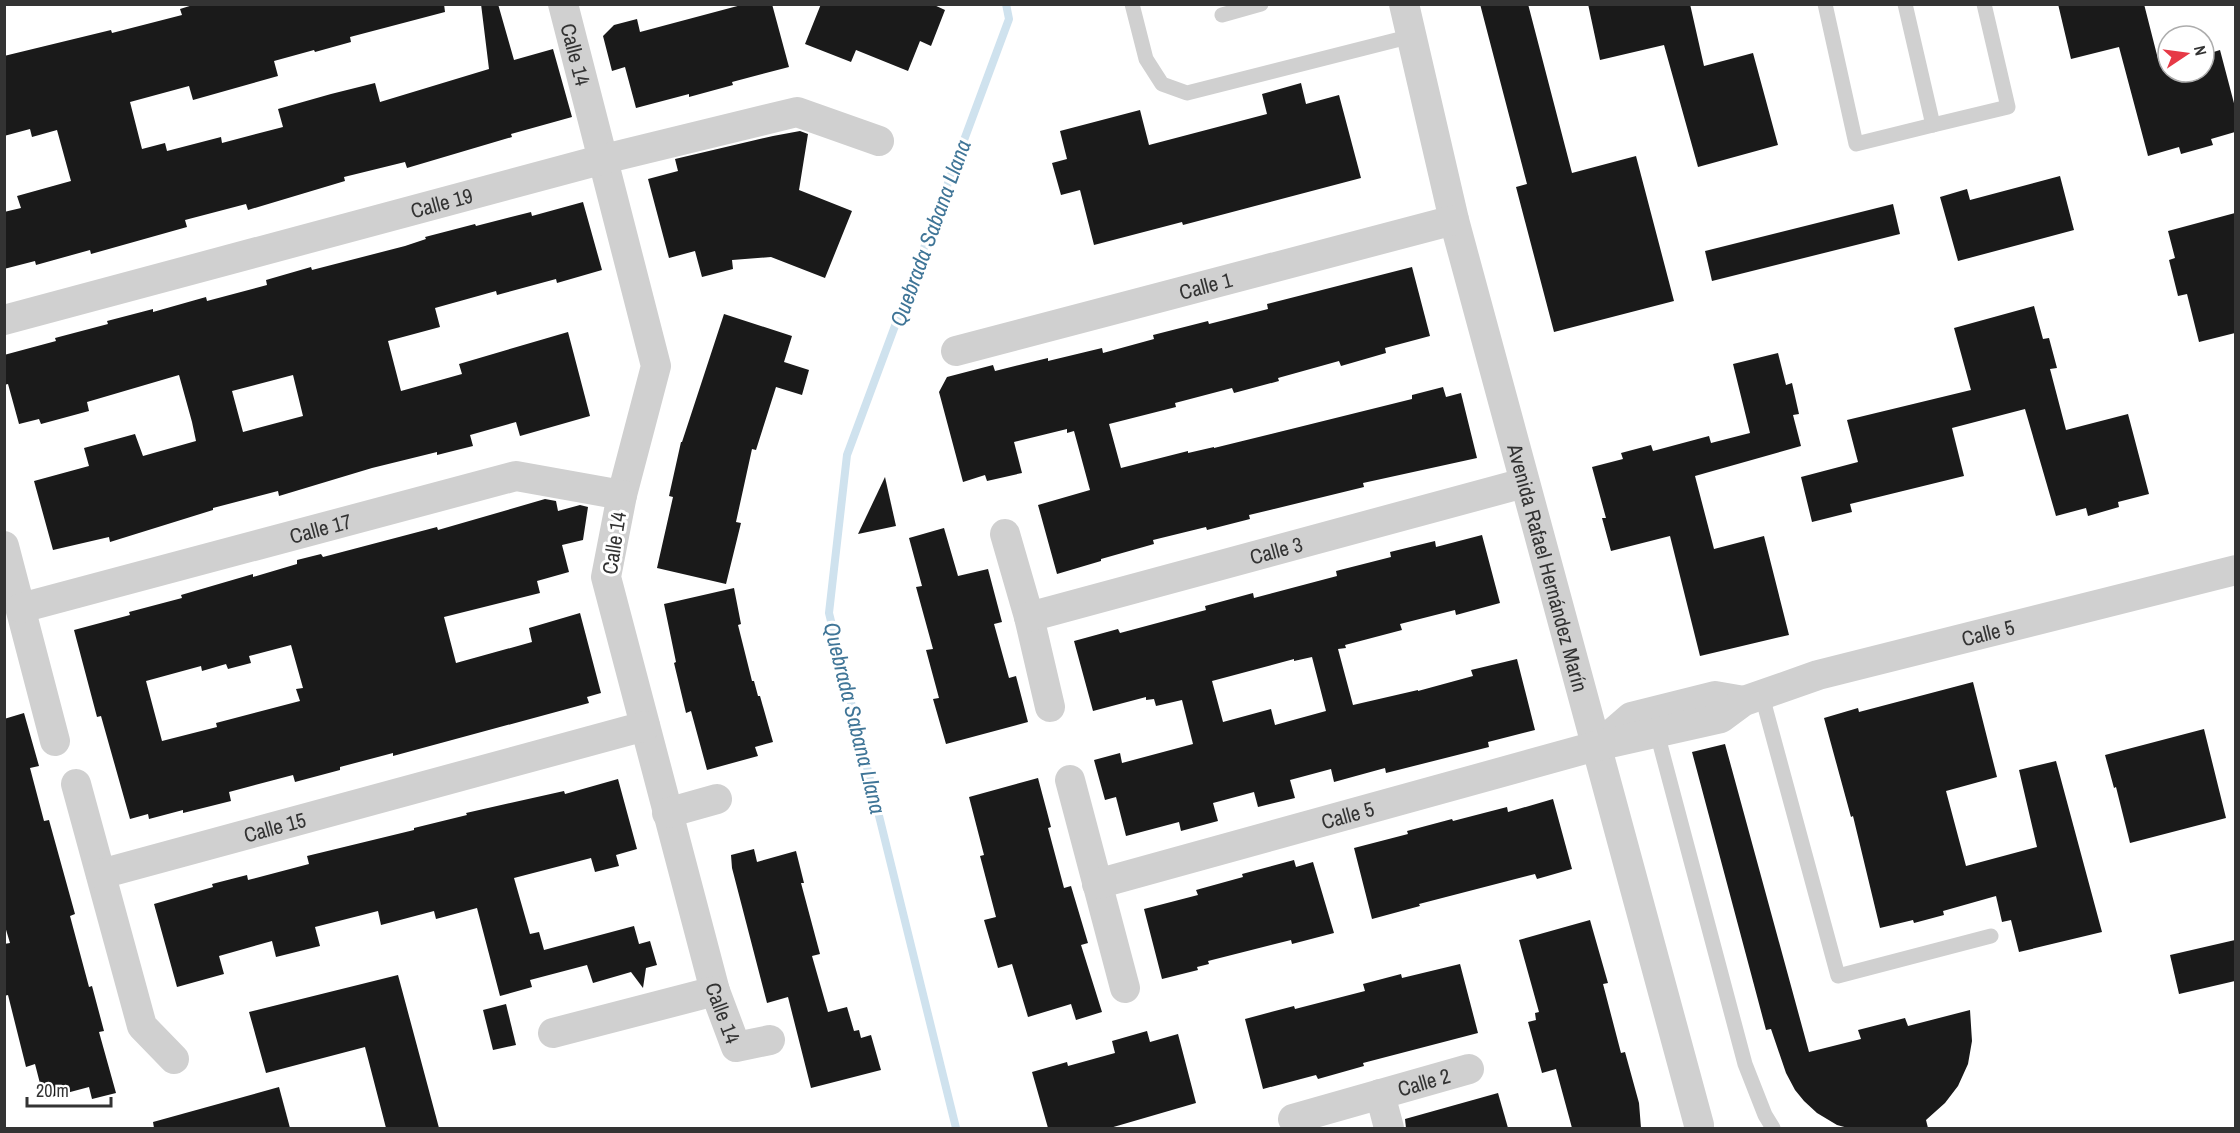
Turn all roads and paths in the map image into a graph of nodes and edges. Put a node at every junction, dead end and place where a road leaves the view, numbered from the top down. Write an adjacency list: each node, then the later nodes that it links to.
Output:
1 (563, 4): 12 (street, Calle 14)
2 (1132, 4): 9 (lane)
3 (1261, 4): 8 (lane)
4 (1404, 4): 9 (street, Avenida Rafael Hernández Marín)
5 (1825, 4): 10 (lane)
6 (1905, 4): 10 (lane)
7 (1984, 4): 10 (lane)
8 (1222, 15)
9 (1412, 36): 13 (street, Avenida Rafael Hernández Marín)
10 (1933, 125)
11 (879, 141): 12 (street, Calle 19)
12 (604, 159): 14 (street, Calle 19); 17 (street, Calle 14)
13 (1454, 220): 15 (street, Calle 1); 16 (street, Avenida Rafael Hernández Marín)
14 (4, 320)
15 (956, 351)
16 (1524, 483): 22 (street, Calle 3); 28 (street, Avenida Rafael Hernández Marín)
17 (622, 495): 21 (street, Calle 17); 25 (street, Calle 14)
18 (1005, 534): 22 (street)
19 (4, 546): 21 (street)
20 (2235, 570): 23 (street, Calle 5)
21 (21, 608): 27 (street)
22 (1029, 617): 24 (street)
23 (1753, 699): 26 (street, Calle 5); 28 (street, Calle 5); 35 (lane)
24 (1050, 707)
25 (645, 726): 32 (street, Calle 14); 33 (street, Calle 15)
26 (1657, 733): 28 (street, Calle 5); 46 (lane)
27 (55, 741)
28 (1596, 746): 34 (street, Calle 5); 45 (street, Avenida Rafael Hernández Marín)
29 (1070, 780): 34 (street)
30 (76, 784): 33 (street)
31 (717, 799): 32 (street)
32 (667, 813): 37 (street, Calle 14)
33 (101, 874): 40 (street)
34 (1097, 884): 36 (street)
35 (1991, 936)
36 (1125, 988)
37 (715, 991): 38 (street); 39 (street, Calle 14)
38 (553, 1033)
39 (770, 1040)
40 (174, 1059)
41 (1469, 1069): 42 (street, Calle 2)
42 (1380, 1094): 43 (street, Calle 2); 44 (street, Calle 2)
43 (1293, 1119)
44 (1389, 1128)
45 (1699, 1128)
46 (1773, 1128)

